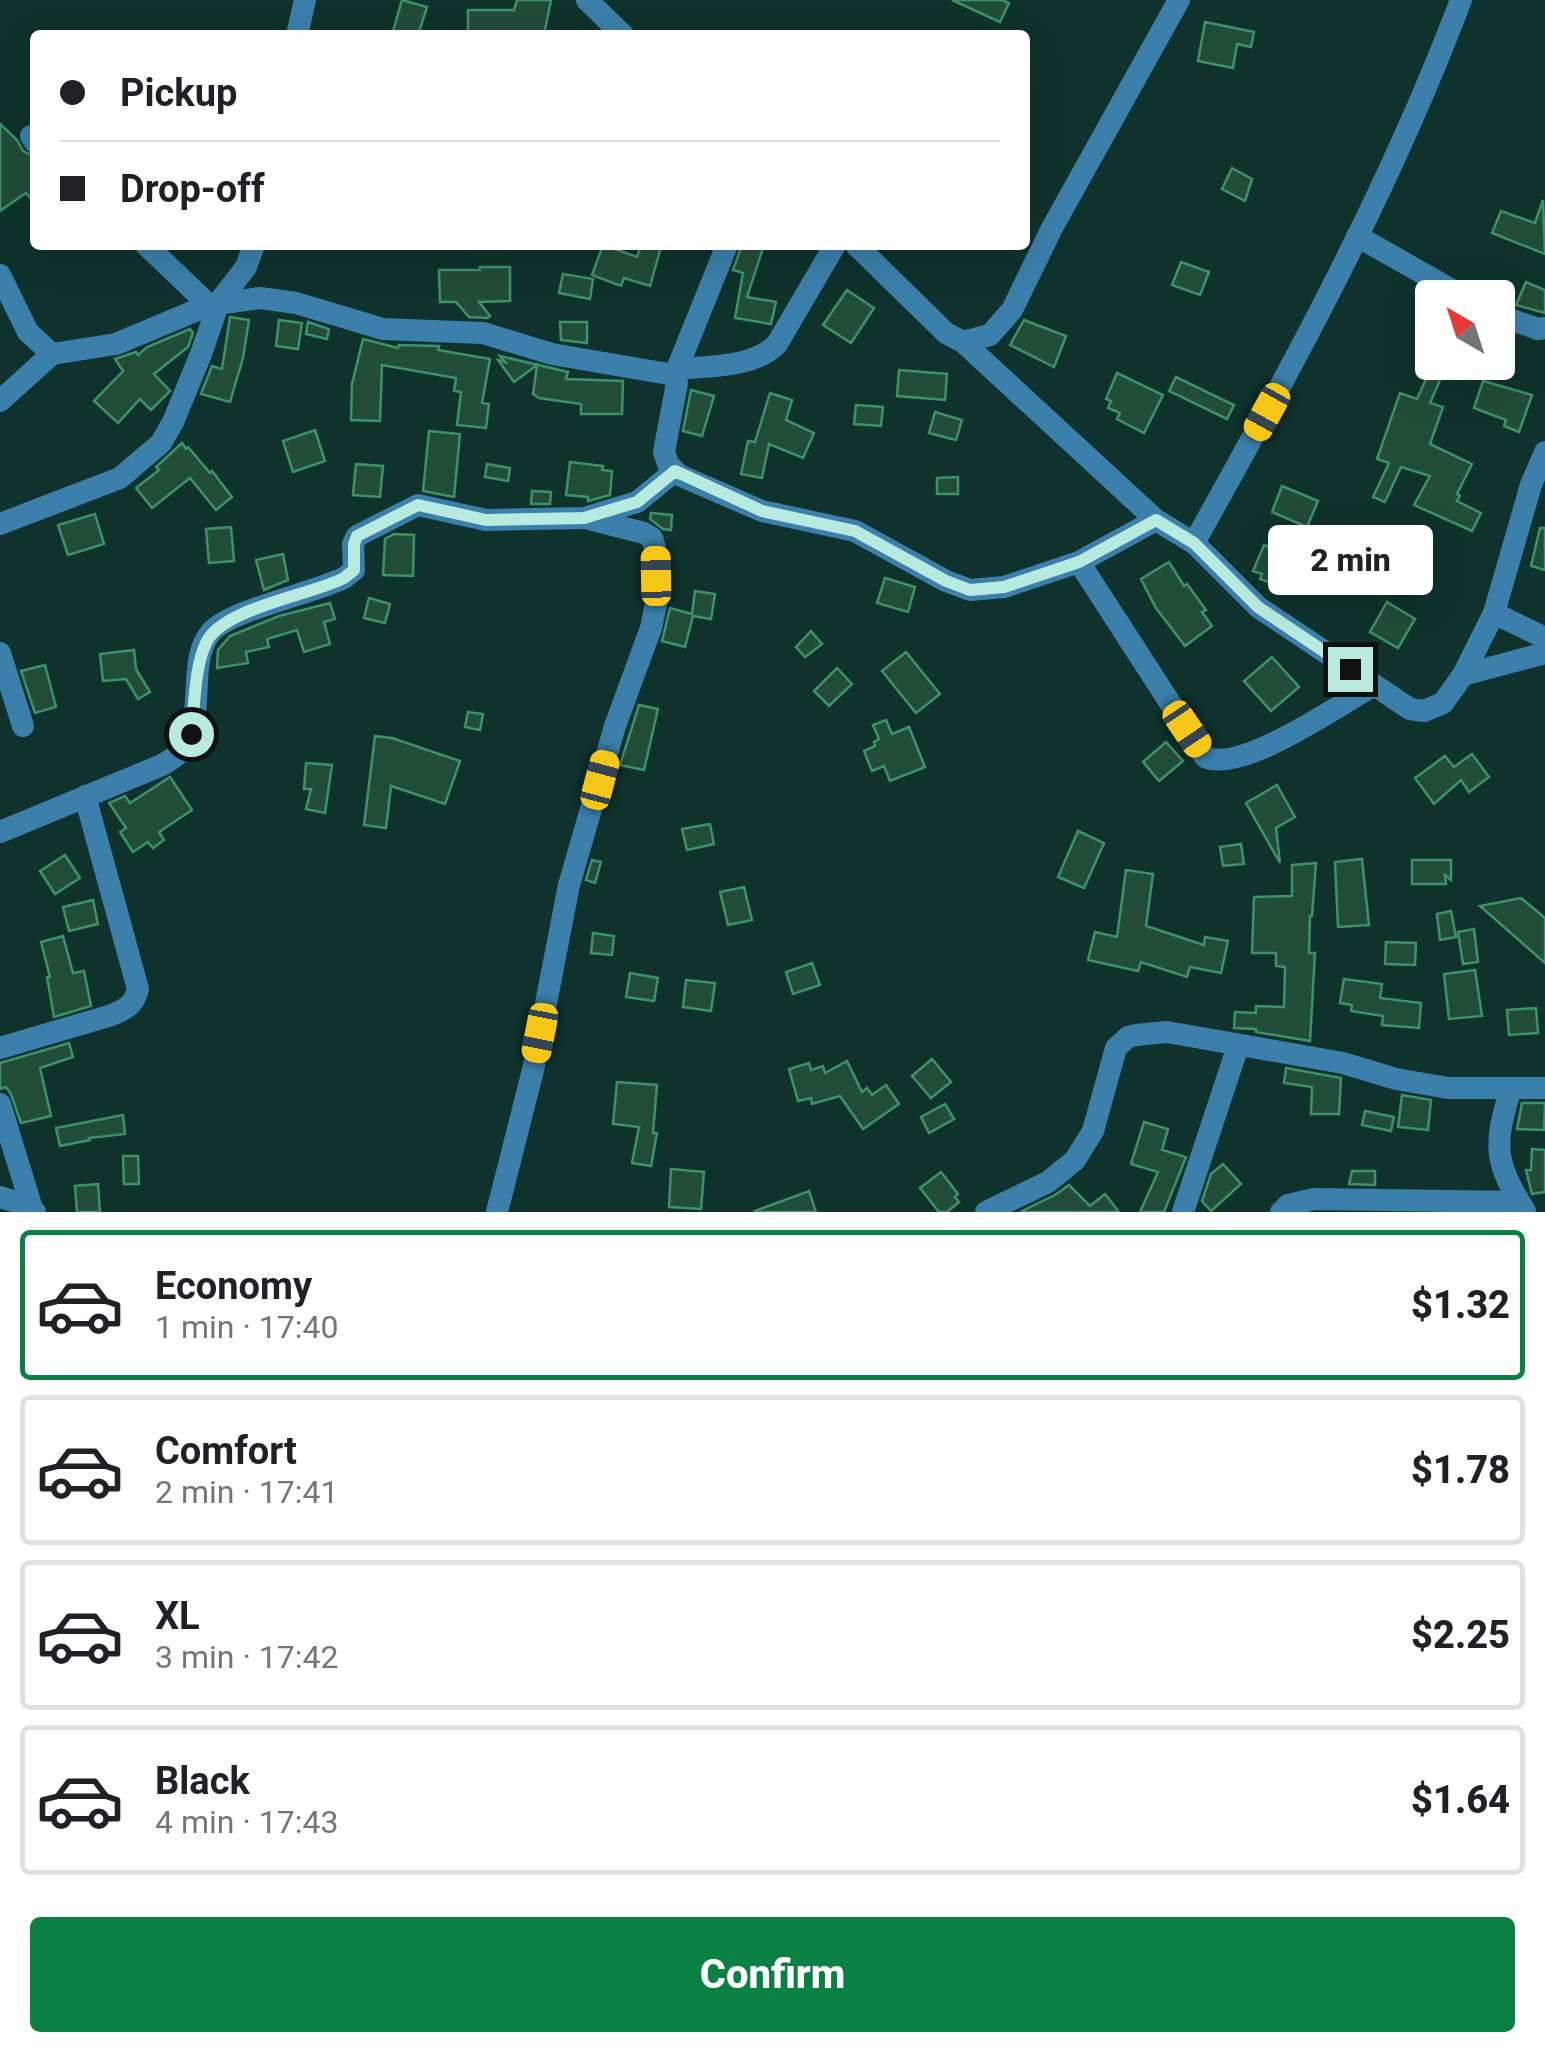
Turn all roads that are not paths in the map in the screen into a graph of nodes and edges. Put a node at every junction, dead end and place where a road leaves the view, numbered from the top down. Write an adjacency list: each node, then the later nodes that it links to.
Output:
1 (305, 0): 5 (street)
2 (587, 0): 6 (street)
3 (1179, 0): 18 (street)
4 (1461, 0): 7 (street)
5 (298, 30)
6 (618, 30)
7 (1358, 236): 14 (street); 27 (street)
8 (152, 250): 15 (street)
9 (252, 250): 15 (street)
10 (725, 250): 20 (street)
11 (832, 250): 20 (street)
12 (861, 250): 18 (street)
13 (0, 275): 19 (street)
14 (1435, 280)
15 (214, 304): 19 (street); 20 (street); 26 (street)
16 (1515, 321): 17 (street)
17 (1545, 328)
18 (962, 342): 25 (street)
19 (52, 354): 21 (street)
20 (676, 372): 23 (street)
21 (0, 401)
22 (1545, 452): 29 (street)
23 (675, 471): 24 (street); 28 (street)
24 (584, 518): 36 (street); 46 (street)
25 (1156, 520): 27 (street); 28 (street)
26 (0, 524)
27 (1194, 543): 34 (street)
28 (1079, 562): 34 (street)
29 (1494, 613): 30 (street); 33 (street)
30 (1545, 638)
31 (0, 653): 35 (street)
32 (1545, 653): 33 (street)
33 (1463, 675): 34 (street)
34 (1374, 686)
35 (22, 726)
36 (85, 796): 37 (street); 39 (street)
37 (0, 832)
38 (1238, 1046): 40 (street); 47 (street); 48 (street)
39 (0, 1048)
40 (1511, 1088): 41 (street); 44 (street)
41 (1545, 1088)
42 (0, 1104): 45 (street)
43 (0, 1197): 45 (street)
44 (1522, 1207): 49 (street)
45 (33, 1212)
46 (497, 1212)
47 (986, 1212)
48 (1183, 1212)
49 (1281, 1212)

